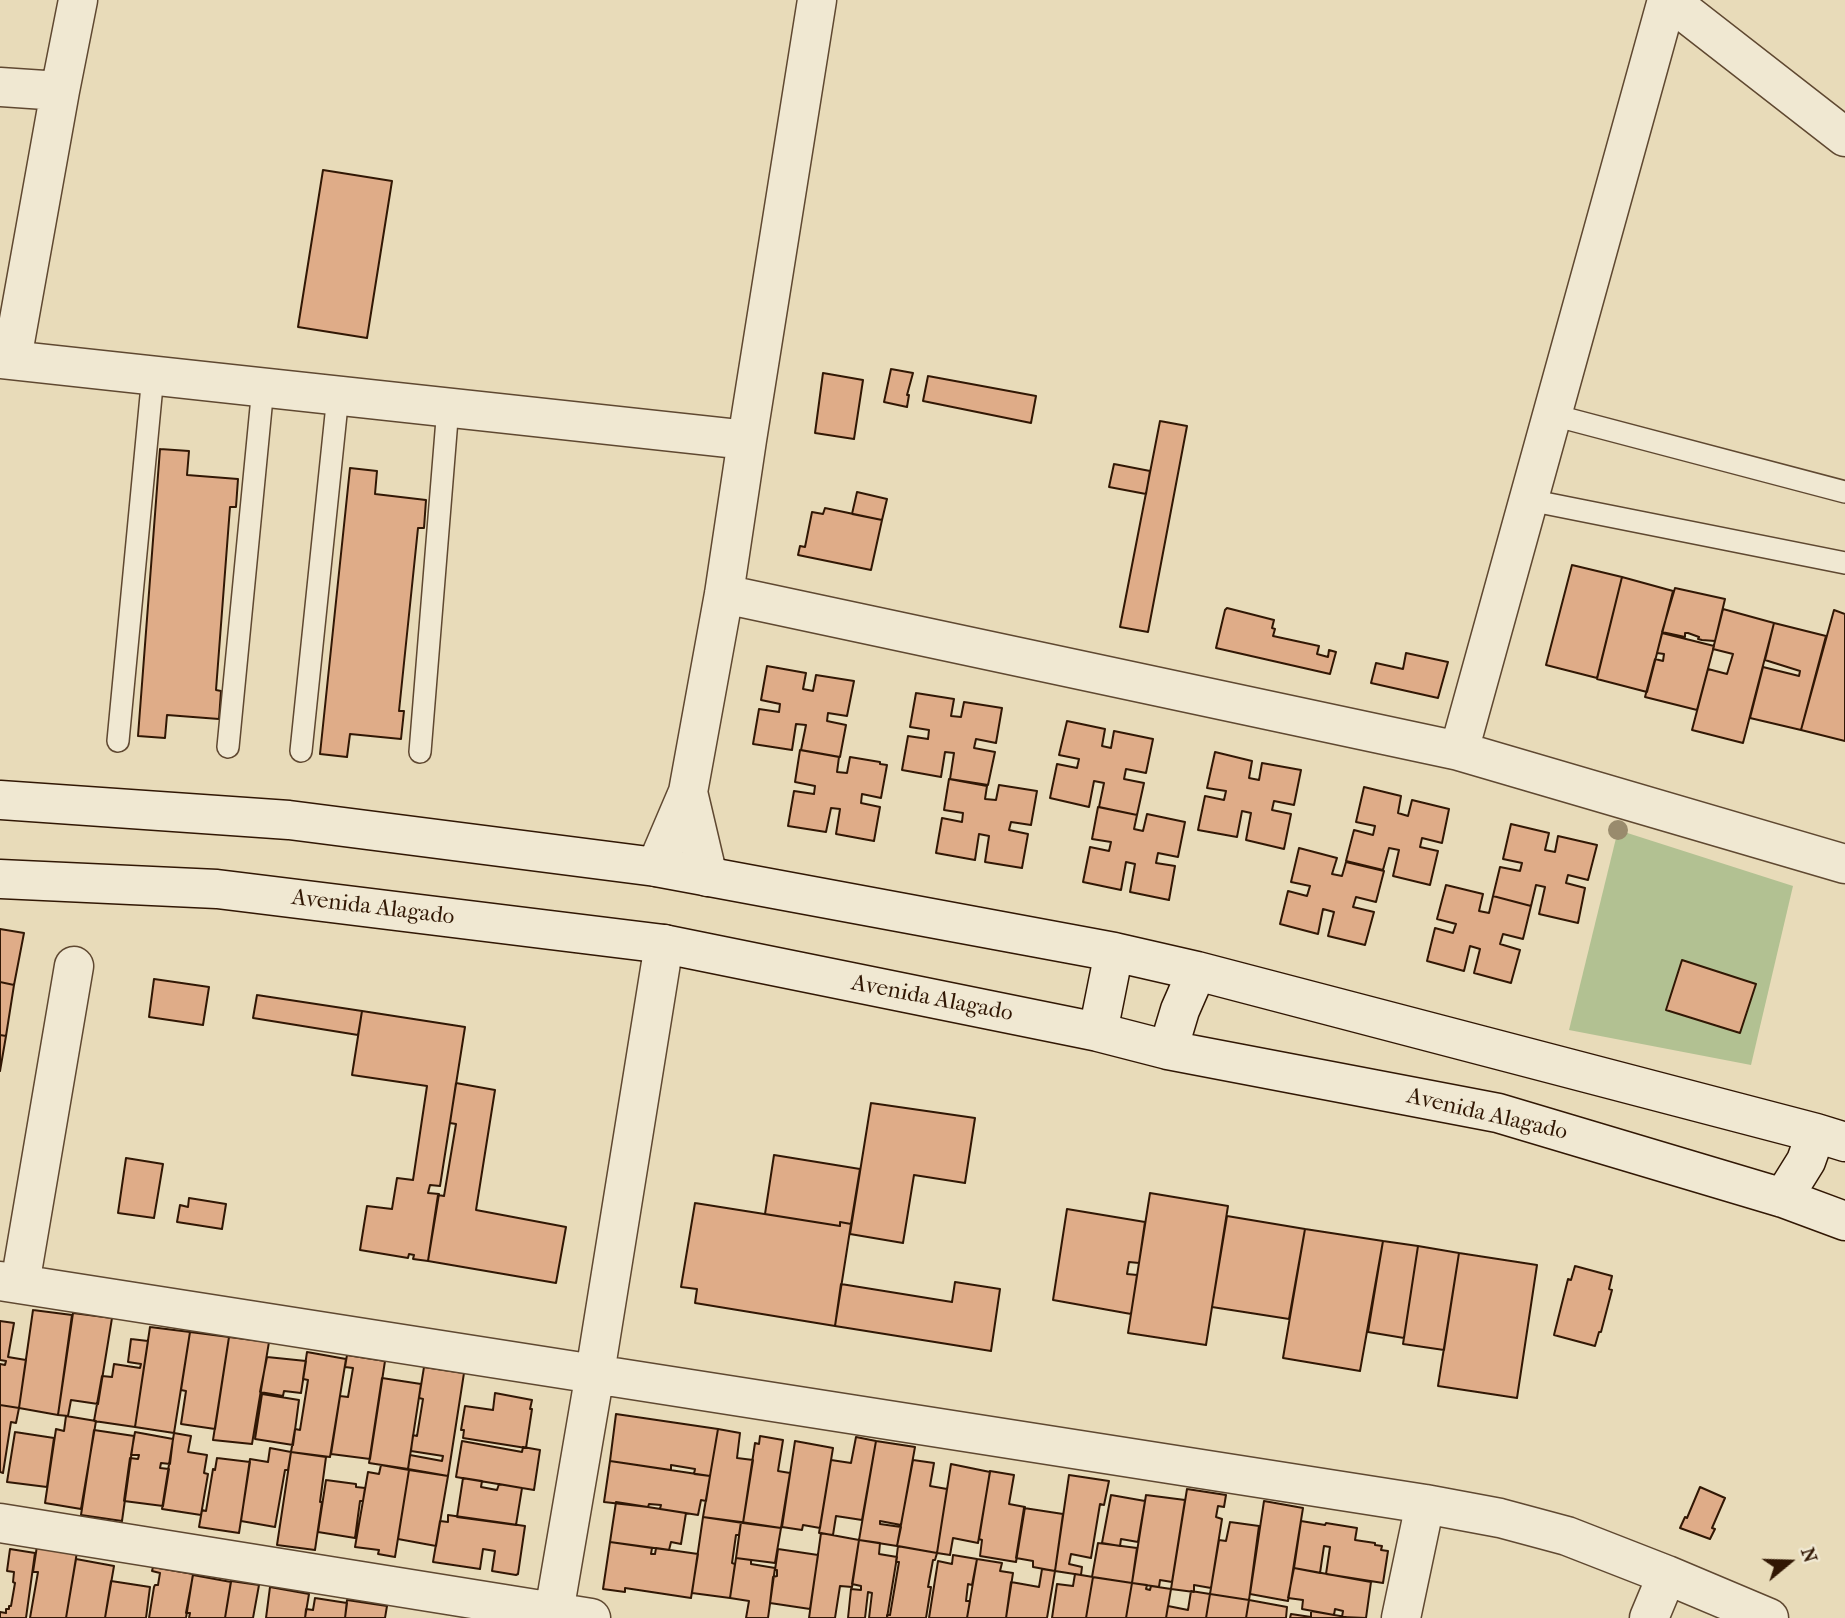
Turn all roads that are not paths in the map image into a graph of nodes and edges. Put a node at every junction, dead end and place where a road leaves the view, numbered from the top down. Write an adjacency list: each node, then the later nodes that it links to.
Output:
1 (78, 0): 5 (street)
2 (817, 0): 13 (street)
3 (1668, 0): 6 (street); 12 (street)
4 (0, 88): 5 (street)
5 (60, 92): 7 (street)
6 (1845, 138)
7 (6, 359): 8 (street)
8 (153, 375): 9 (street); 18 (lane)
9 (264, 387): 10 (street); 19 (lane)
10 (338, 395): 11 (street); 20 (lane)
11 (448, 407): 13 (street); 22 (lane)
12 (1552, 415): 14 (lane); 15 (street)
13 (747, 440): 17 (street)
14 (1845, 492)
15 (1529, 500): 16 (lane); 21 (street)
16 (1845, 563)
17 (724, 594): 21 (street); 23 (street)
18 (118, 741)
19 (228, 747)
20 (301, 751)
21 (1459, 751): 25 (street)
22 (420, 752)
23 (688, 792): 26 (street); 27 (street)
24 (0, 800): 26 (street)
25 (1845, 864)
26 (656, 867): 27 (street)
27 (708, 877): 30 (street)
28 (0, 879): 29 (street, Avenida Alagado)
29 (664, 944): 33 (street, Avenida Alagado); 39 (street)
30 (1114, 952): 32 (street); 33 (street)
31 (74, 966): 38 (street)
32 (1197, 971): 34 (street); 35 (street)
33 (1098, 1032): 34 (street, Avenida Alagado)
34 (1168, 1050): 36 (street, Avenida Alagado)
35 (1831, 1137): 36 (street)
36 (1783, 1198): 37 (street, Avenida Alagado)
37 (1845, 1221)
38 (10, 1282): 39 (street)
39 (595, 1373): 40 (street); 43 (street)
40 (1425, 1504): 42 (street); 45 (street)
41 (0, 1523): 43 (street)
42 (1667, 1575): 46 (street); 47 (street)
43 (553, 1615): 44 (street)
44 (591, 1618)
45 (1401, 1618)
46 (1649, 1618)
47 (1769, 1618)

